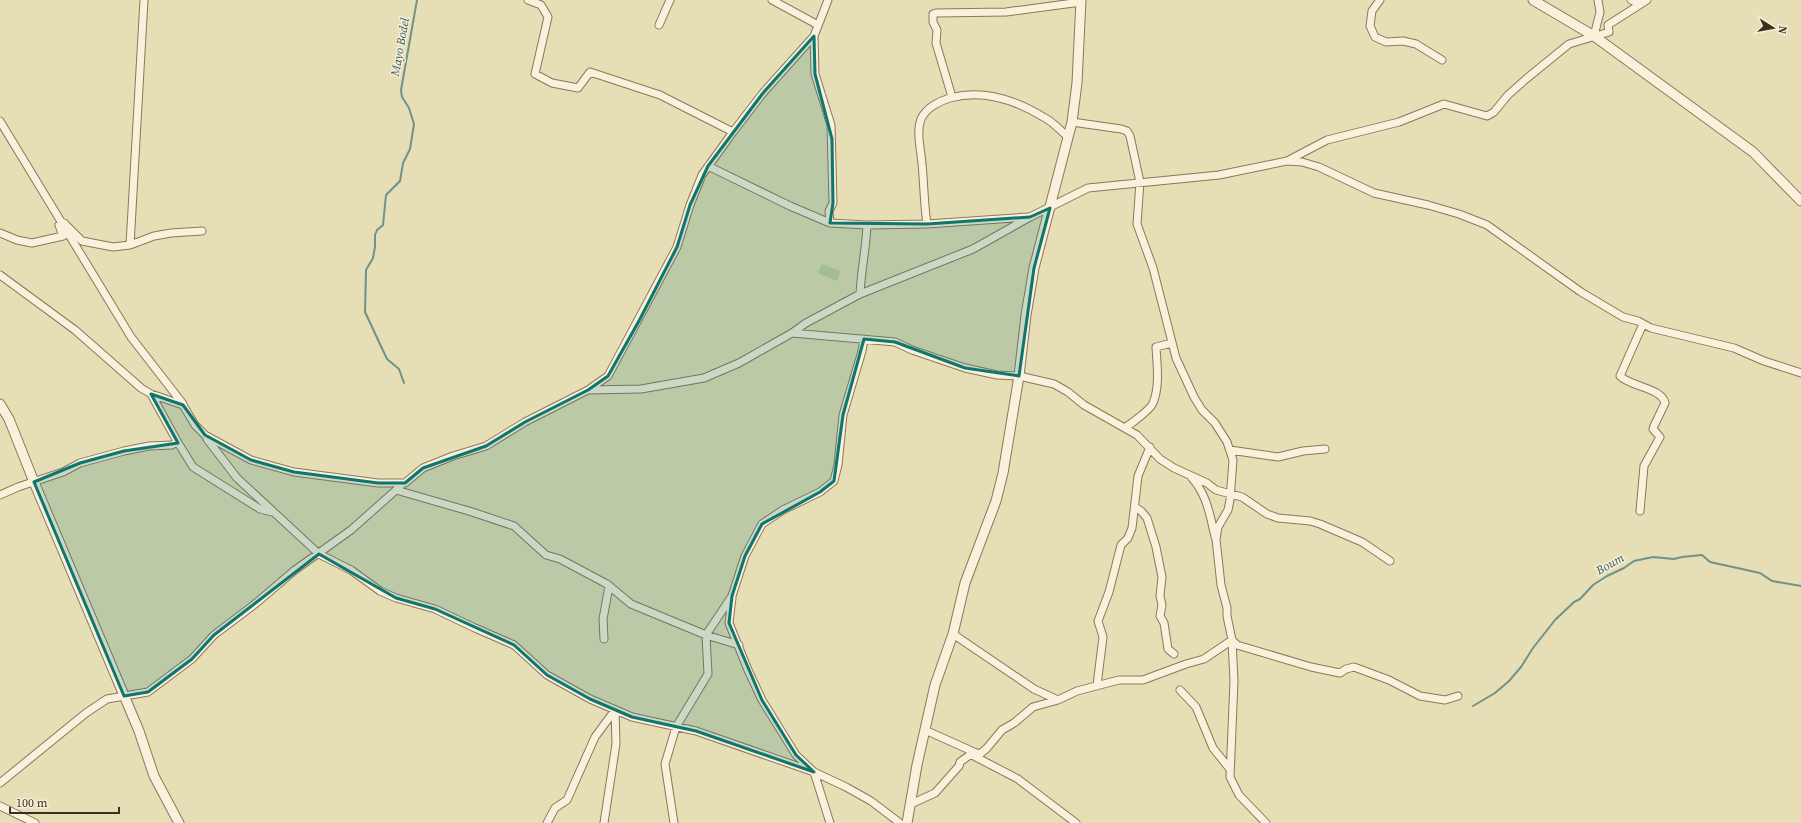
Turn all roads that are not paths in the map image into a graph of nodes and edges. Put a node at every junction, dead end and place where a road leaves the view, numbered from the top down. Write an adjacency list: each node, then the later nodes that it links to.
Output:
1 (144, 0): 35 (street)
2 (528, 0): 21 (street)
3 (670, 0): 13 (street)
4 (772, 0): 14 (street)
5 (828, 0): 14 (street)
6 (1380, 0): 17 (street)
7 (1533, 0): 16 (street)
8 (1598, 0): 16 (street)
9 (1631, 0): 12 (street)
10 (1647, 0): 12 (street)
11 (1081, 1): 18 (street); 20 (street)
12 (1640, 4): 16 (street)
13 (659, 25)
14 (818, 25): 15 (street)
15 (814, 36): 21 (street); 30 (street)
16 (1594, 36): 23 (street); 26 (street)
17 (1442, 60)
18 (952, 97): 22 (street); 31 (street)
19 (0, 121): 28 (street)
20 (1072, 122): 22 (street); 25 (street)
21 (733, 132): 24 (street)
22 (1068, 138): 27 (street)
23 (1287, 161): 25 (street); 38 (street)
24 (708, 166): 30 (street); 44 (street)
25 (1140, 182): 27 (street); 41 (street)
26 (1801, 201)
27 (1050, 208): 29 (street); 43 (street)
28 (55, 213): 34 (street); 35 (street); 47 (street)
29 (1030, 217): 31 (street); 37 (street)
30 (830, 223): 32 (street)
31 (927, 224): 32 (street)
32 (867, 225): 37 (street)
33 (202, 231): 35 (street)
34 (0, 233)
35 (130, 244)
36 (0, 274): 45 (street)
37 (860, 294): 39 (street)
38 (1643, 324): 42 (street); 61 (street)
39 (792, 333): 40 (street); 44 (street)
40 (864, 339): 43 (street); 67 (street)
41 (1172, 343): 48 (street); 53 (street)
42 (1801, 373)
43 (1020, 376): 48 (street); 68 (street)
44 (588, 390): 56 (street)
45 (151, 394): 47 (street); 50 (street)
46 (0, 404): 55 (street)
47 (183, 405): 49 (street)
48 (1126, 428): 51 (street)
49 (205, 435): 56 (street); 62 (street)
50 (177, 441): 55 (street); 62 (street)
51 (1150, 447): 54 (street); 60 (street)
52 (1325, 449): 53 (street)
53 (1230, 450): 58 (street)
54 (1191, 477): 58 (street); 63 (street)
55 (34, 482): 59 (street); 76 (street)
56 (405, 483): 57 (street)
57 (396, 490): 64 (street); 66 (street)
58 (1230, 494): 63 (street); 65 (street)
59 (0, 496)
60 (1135, 508): 73 (street); 74 (street)
61 (1640, 511)
62 (273, 512): 64 (street)
63 (1216, 539): 71 (street)
64 (319, 554): 76 (street); 79 (street)
65 (1390, 561)
66 (605, 583): 69 (street); 70 (street)
67 (732, 596): 69 (street); 72 (street)
68 (953, 634): 78 (street); 81 (street)
69 (706, 635): 72 (street); 80 (street)
70 (604, 640)
71 (1232, 640): 74 (street); 77 (street); 83 (street)
72 (739, 645): 84 (street)
73 (1174, 654)
74 (1097, 685): 78 (street)
75 (1180, 690): 83 (street)
76 (124, 696): 85 (street); 89 (street)
77 (1458, 696)
78 (1058, 700): 82 (street)
79 (615, 710): 80 (street); 90 (street); 91 (street)
80 (676, 727): 84 (street); 92 (street)
81 (925, 730): 82 (street); 86 (street)
82 (972, 753): 86 (street); 96 (street)
83 (1229, 768): 97 (street)
84 (814, 772): 93 (street); 94 (street)
85 (0, 783)
86 (910, 804): 95 (street)
87 (0, 806): 88 (street)
88 (35, 823)
89 (179, 823)
90 (547, 823)
91 (604, 823)
92 (674, 823)
93 (830, 823)
94 (900, 823)
95 (907, 823)
96 (1076, 823)
97 (1266, 823)

